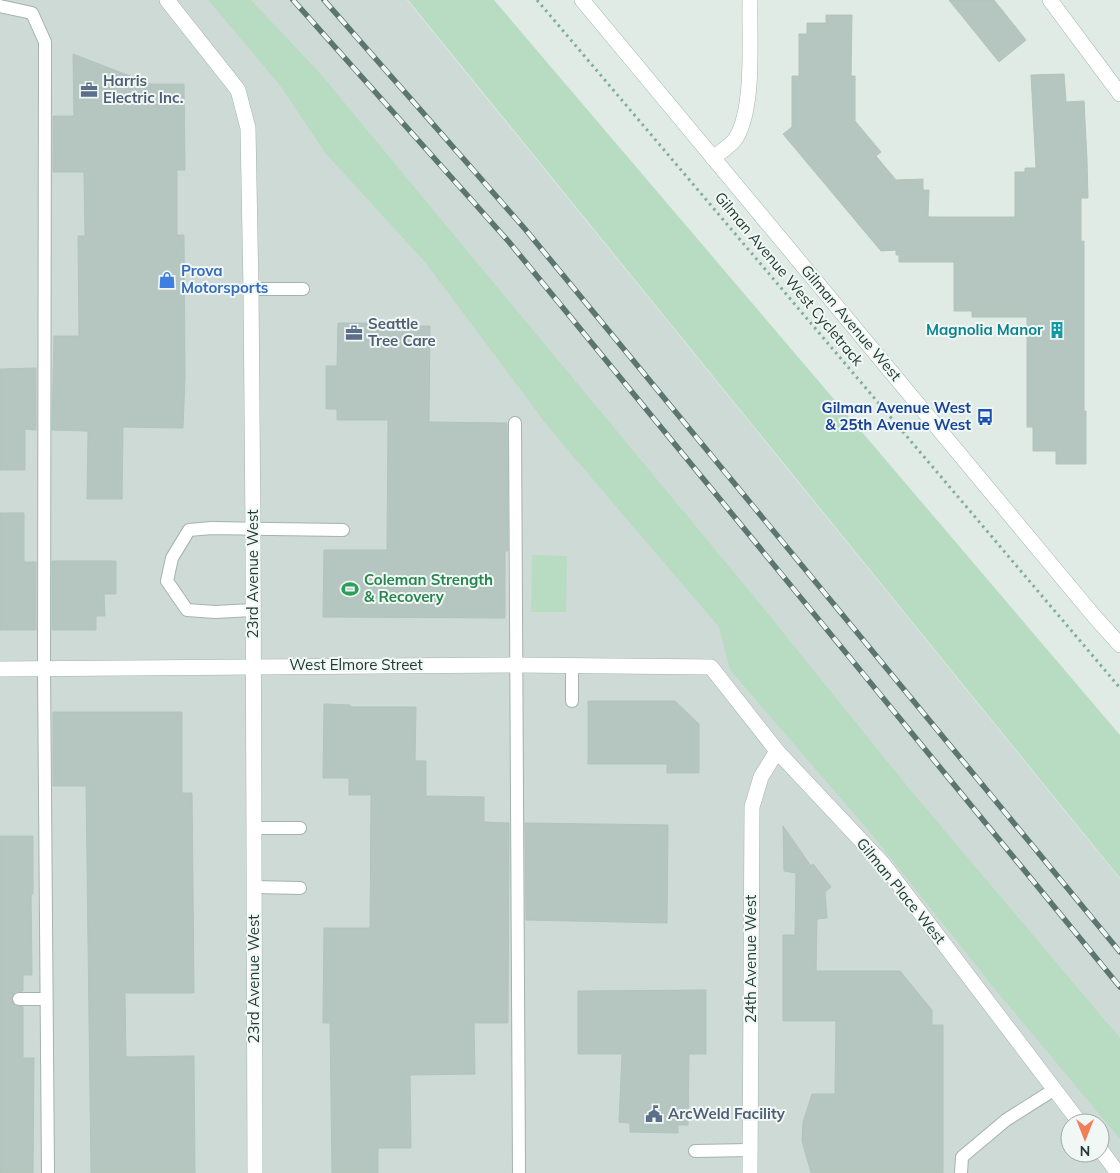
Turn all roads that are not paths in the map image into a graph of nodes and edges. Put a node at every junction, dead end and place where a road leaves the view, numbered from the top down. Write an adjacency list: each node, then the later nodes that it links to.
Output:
1 (167, 0): 8 (street, 23rd Avenue West)
2 (582, 0): 7 (street, Gilman Avenue West)
3 (750, 0): 7 (street)
4 (1050, 0): 6 (street)
5 (0, 6): 19 (lane)
6 (1120, 94)
7 (713, 158): 14 (street, Gilman Avenue West)
8 (251, 289): 9 (lane); 11 (street, 23rd Avenue West)
9 (303, 289)
10 (515, 423): 15 (lane)
11 (253, 529): 12 (lane); 13 (street, 23rd Avenue West); 13 (lane)
12 (343, 530)
13 (253, 610): 17 (street, 23rd Avenue West)
14 (1120, 645)
15 (516, 664): 16 (street, West Elmore Street); 17 (street, West Elmore Street); 36 (lane)
16 (572, 665): 18 (street, West Elmore Street); 21 (lane)
17 (253, 666): 19 (street, West Elmore Street); 23 (street, 23rd Avenue West)
18 (711, 667): 22 (street, Gilman Place West)
19 (44, 668): 20 (street, West Elmore Street); 27 (lane)
20 (0, 669)
21 (572, 701)
22 (777, 751): 29 (street, Gilman Place West); 31 (street, 24th Avenue West)
23 (254, 828): 24 (lane); 25 (street, 23rd Avenue West)
24 (300, 828)
25 (254, 887): 26 (lane); 35 (street, 23rd Avenue West)
26 (300, 888)
27 (46, 998): 28 (lane); 34 (lane)
28 (19, 999)
29 (1055, 1089): 30 (street, Gilman Place West); 38 (lane)
30 (1073, 1113)
31 (750, 1150): 32 (lane); 37 (street, 24th Avenue West)
32 (696, 1151)
33 (1110, 1162): 39 (street)
34 (48, 1173)
35 (255, 1173)
36 (520, 1173)
37 (750, 1173)
38 (962, 1173)
39 (1118, 1173)

